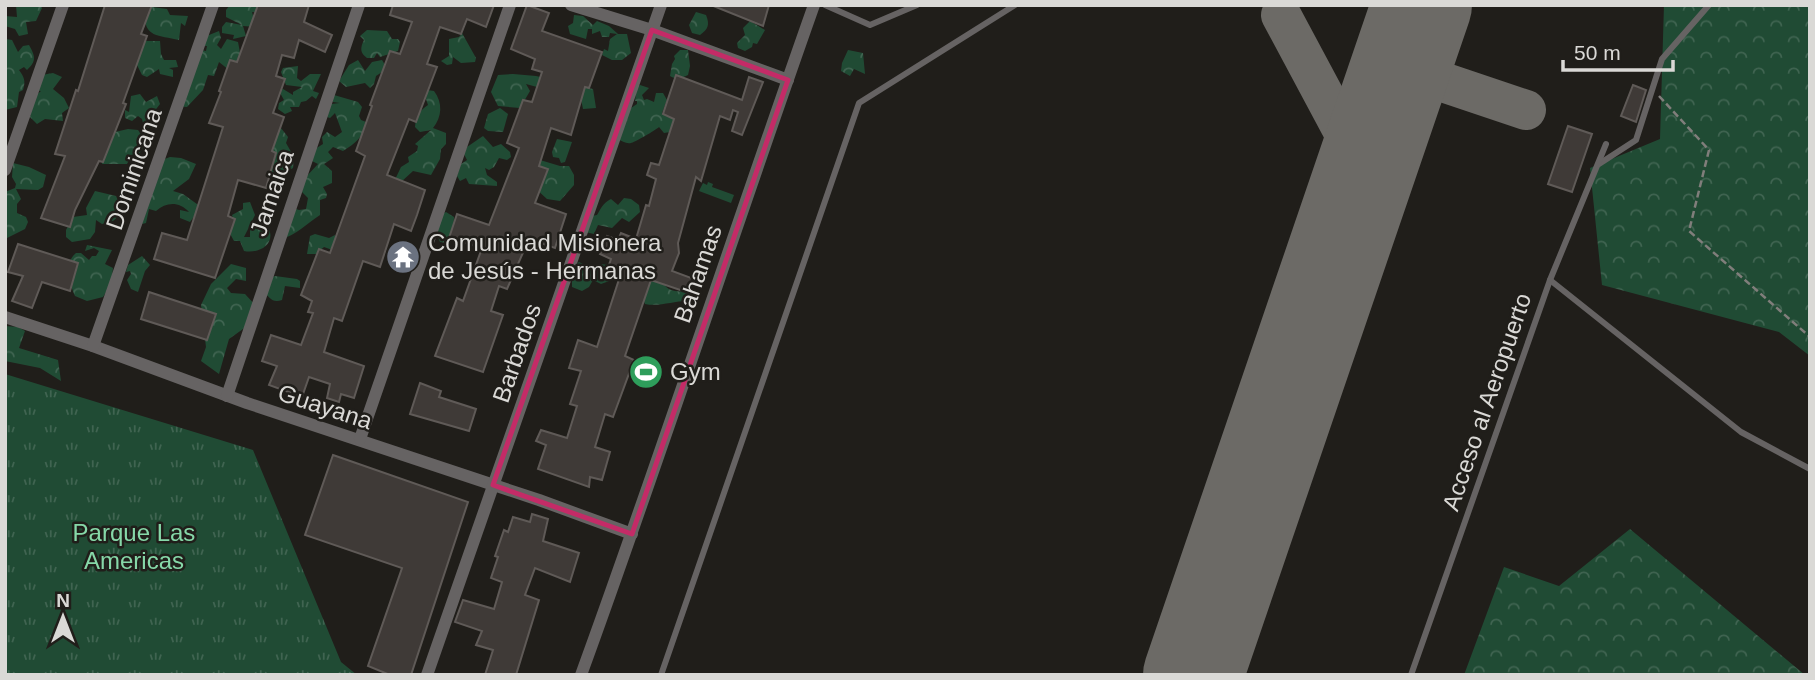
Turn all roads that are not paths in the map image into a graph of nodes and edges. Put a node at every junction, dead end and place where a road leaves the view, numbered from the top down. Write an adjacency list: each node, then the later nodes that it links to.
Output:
1 (63, 5): 16 (street)
2 (213, 5): 19 (street, Dominicana)
3 (359, 5): 20 (street, Jamaica)
4 (510, 5): 21 (street)
5 (571, 5): 12 (street)
6 (660, 5): 12 (street, Barbados)
7 (814, 5): 13 (street, Bahamas)
8 (825, 5): 9 (lane)
9 (917, 5)
10 (1016, 5): 27 (lane)
11 (1709, 5): 15 (lane)
12 (652, 30): 13 (street); 23 (street, Barbados)
13 (788, 80): 24 (street, Bahamas)
14 (1605, 144): 15 (lane, Acceso al Aeropuerto)
15 (1597, 165): 17 (lane, Acceso al Aeropuerto)
16 (5, 170)
17 (1550, 280): 22 (lane); 28 (lane, Acceso al Aeropuerto)
18 (5, 317): 19 (street, Guayana)
19 (93, 346): 20 (street, Guayana)
20 (227, 396): 21 (street, Guayana)
21 (360, 439): 23 (street, Guayana)
22 (1810, 469)
23 (493, 485): 24 (street, Guayana); 25 (street, Barbados)
24 (632, 534): 26 (street, Bahamas)
25 (427, 675)
26 (581, 675)
27 (661, 675)
28 (1411, 675)

